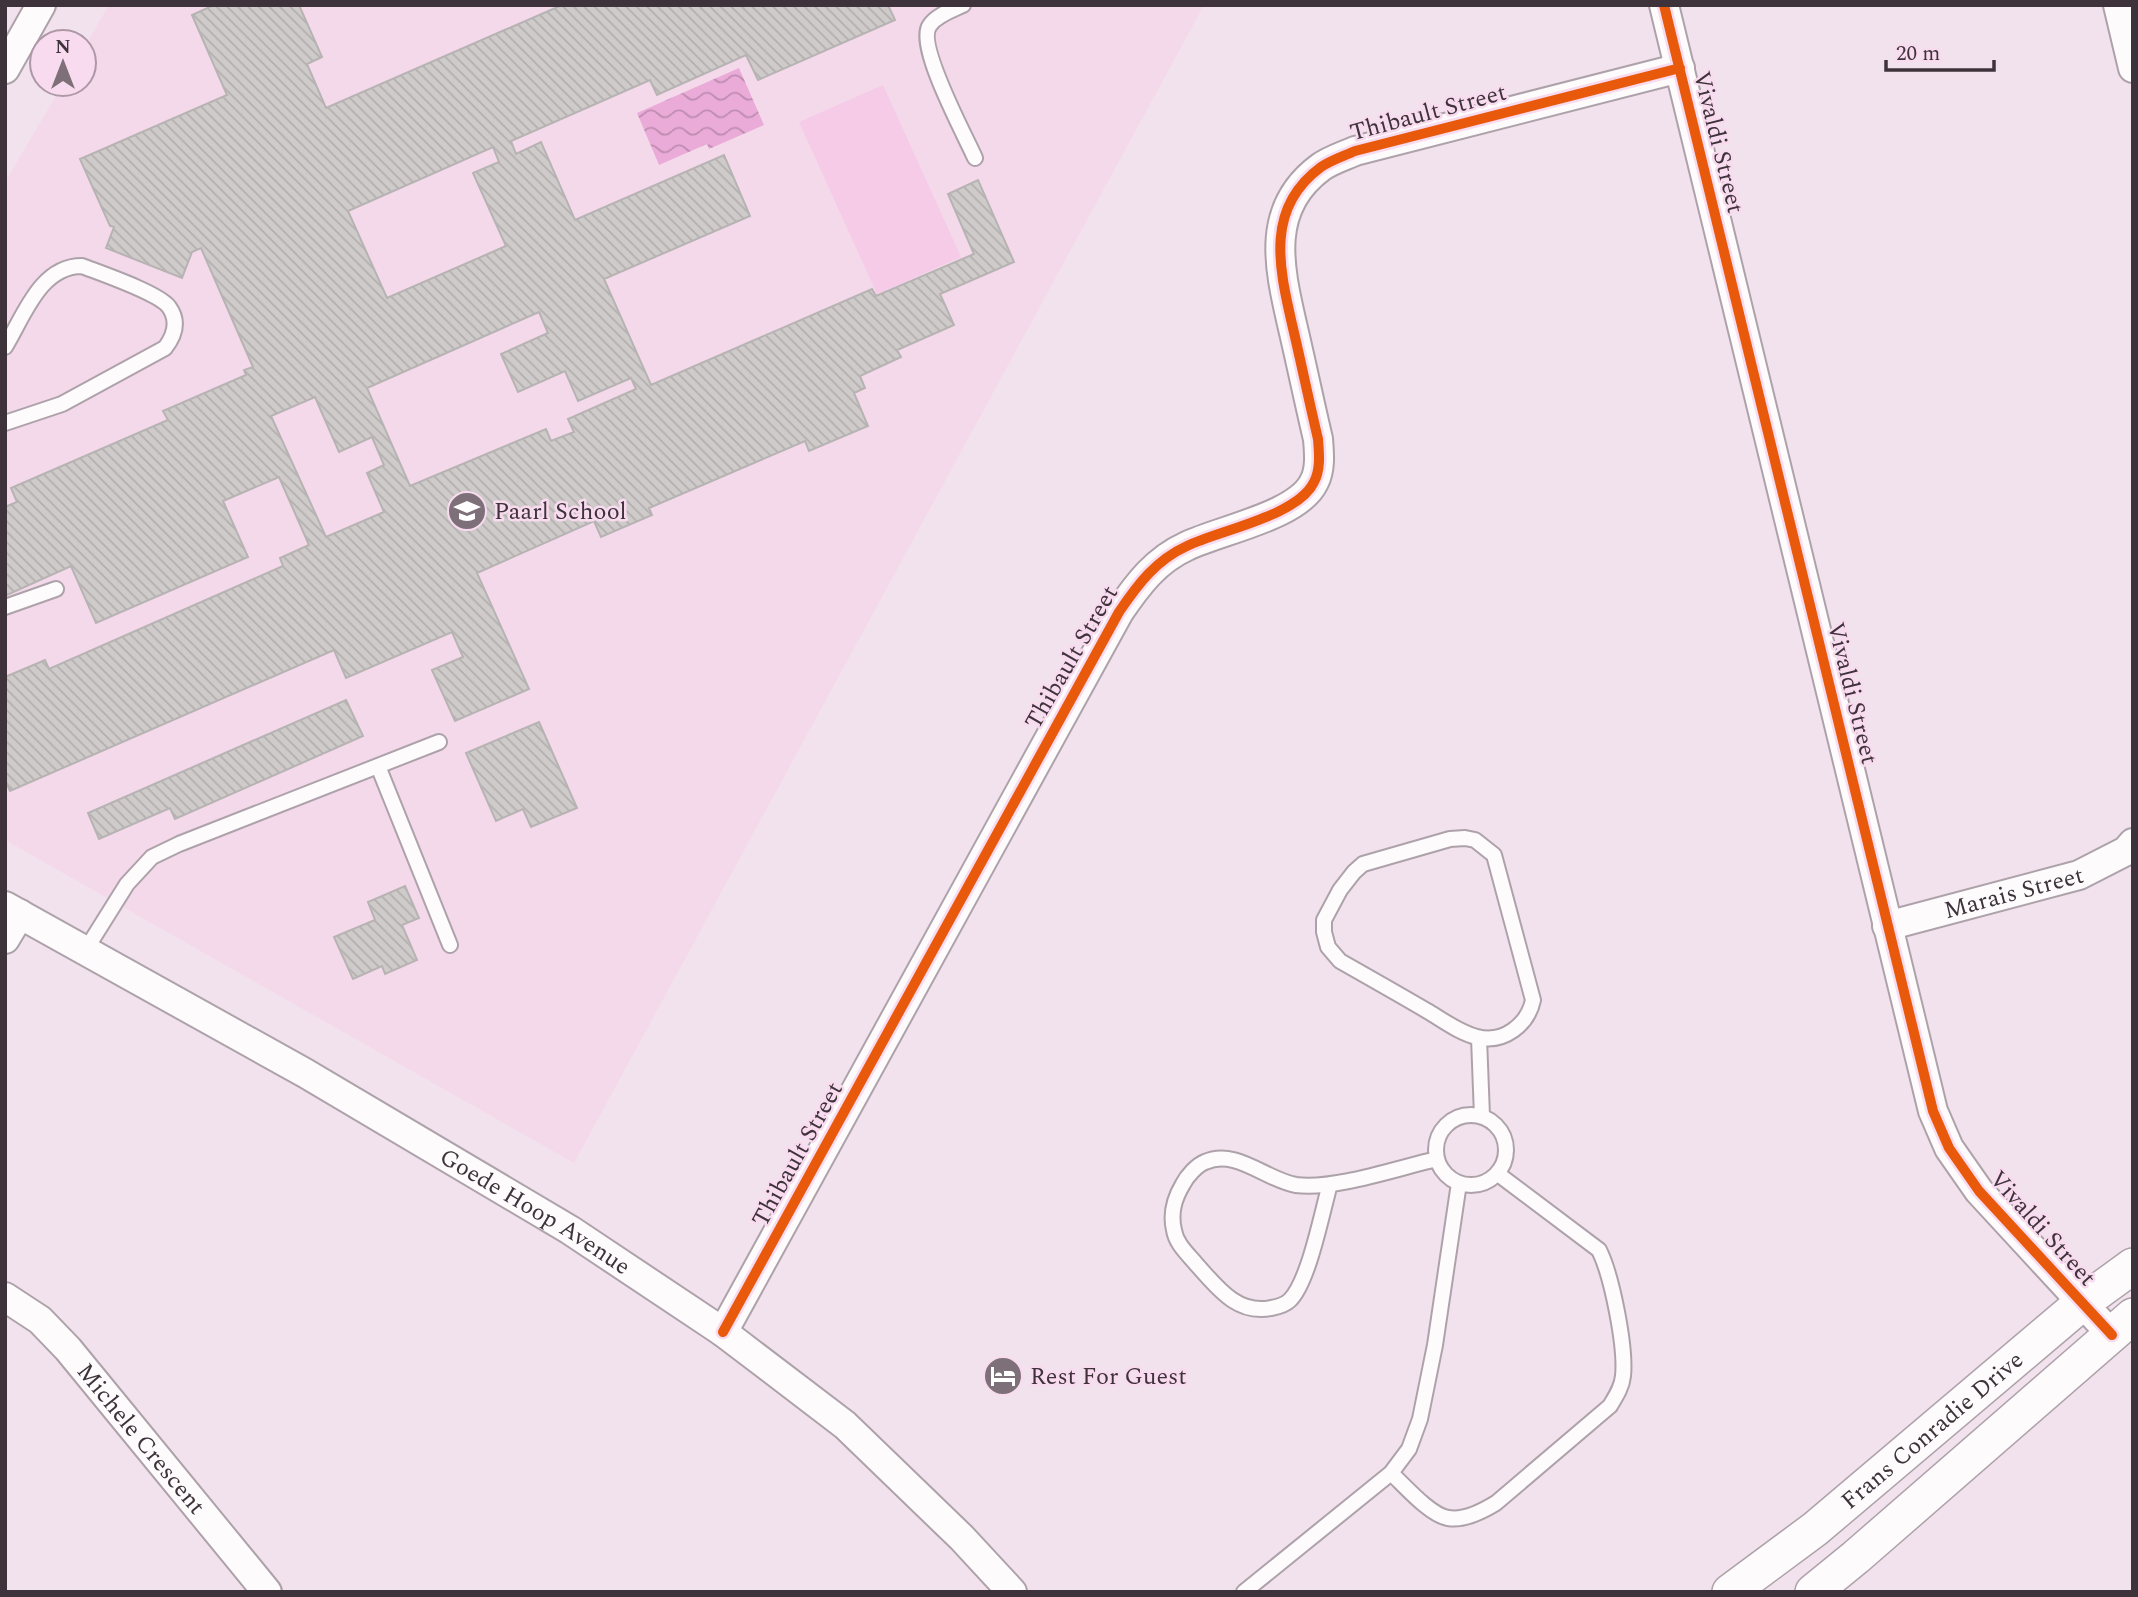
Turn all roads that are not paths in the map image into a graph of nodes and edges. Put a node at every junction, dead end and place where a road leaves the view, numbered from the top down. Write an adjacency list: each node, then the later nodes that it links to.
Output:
1 (41, 5): 7 (street)
2 (963, 5): 8 (lane)
3 (1664, 5): 5 (street, Vivaldi Street)
4 (2121, 6): 6 (street)
5 (1680, 68): 17 (street, Vivaldi Street); 31 (street, Thibault Street)
6 (2133, 68)
7 (5, 69)
8 (975, 158)
9 (5, 348): 10 (lane)
10 (5, 423)
11 (56, 589): 12 (lane)
12 (5, 607)
13 (439, 742): 14 (lane)
14 (378, 766): 19 (lane); 20 (lane)
15 (2133, 843): 17 (street, Marais Street)
16 (13, 910): 18 (street); 20 (street, Goede Hoop Avenue)
17 (1887, 926): 29 (street, Vivaldi Street)
18 (5, 939)
19 (450, 945)
20 (85, 951): 31 (street, Goede Hoop Avenue)
21 (1479, 1038): 21 (lane); 22 (lane)
22 (1482, 1116): 23 (lane); 24 (lane)
23 (1437, 1159): 25 (lane); 26 (lane)
24 (1498, 1174): 25 (lane); 32 (lane)
25 (1459, 1183): 32 (lane)
26 (1329, 1184): 26 (lane)
27 (2133, 1266): 29 (street, Frans Conradie Drive)
28 (5, 1297): 33 (street, Michele Crescent)
29 (2082, 1303): 30 (street, Vivaldi Street); 36 (street, Frans Conradie Drive)
30 (2122, 1326): 37 (street, Frans Conradie Drive)
31 (723, 1332): 34 (street, Goede Hoop Avenue)
32 (1391, 1473): 35 (lane)
33 (267, 1592)
34 (1012, 1592)
35 (1244, 1592)
36 (1730, 1592)
37 (1813, 1592)

